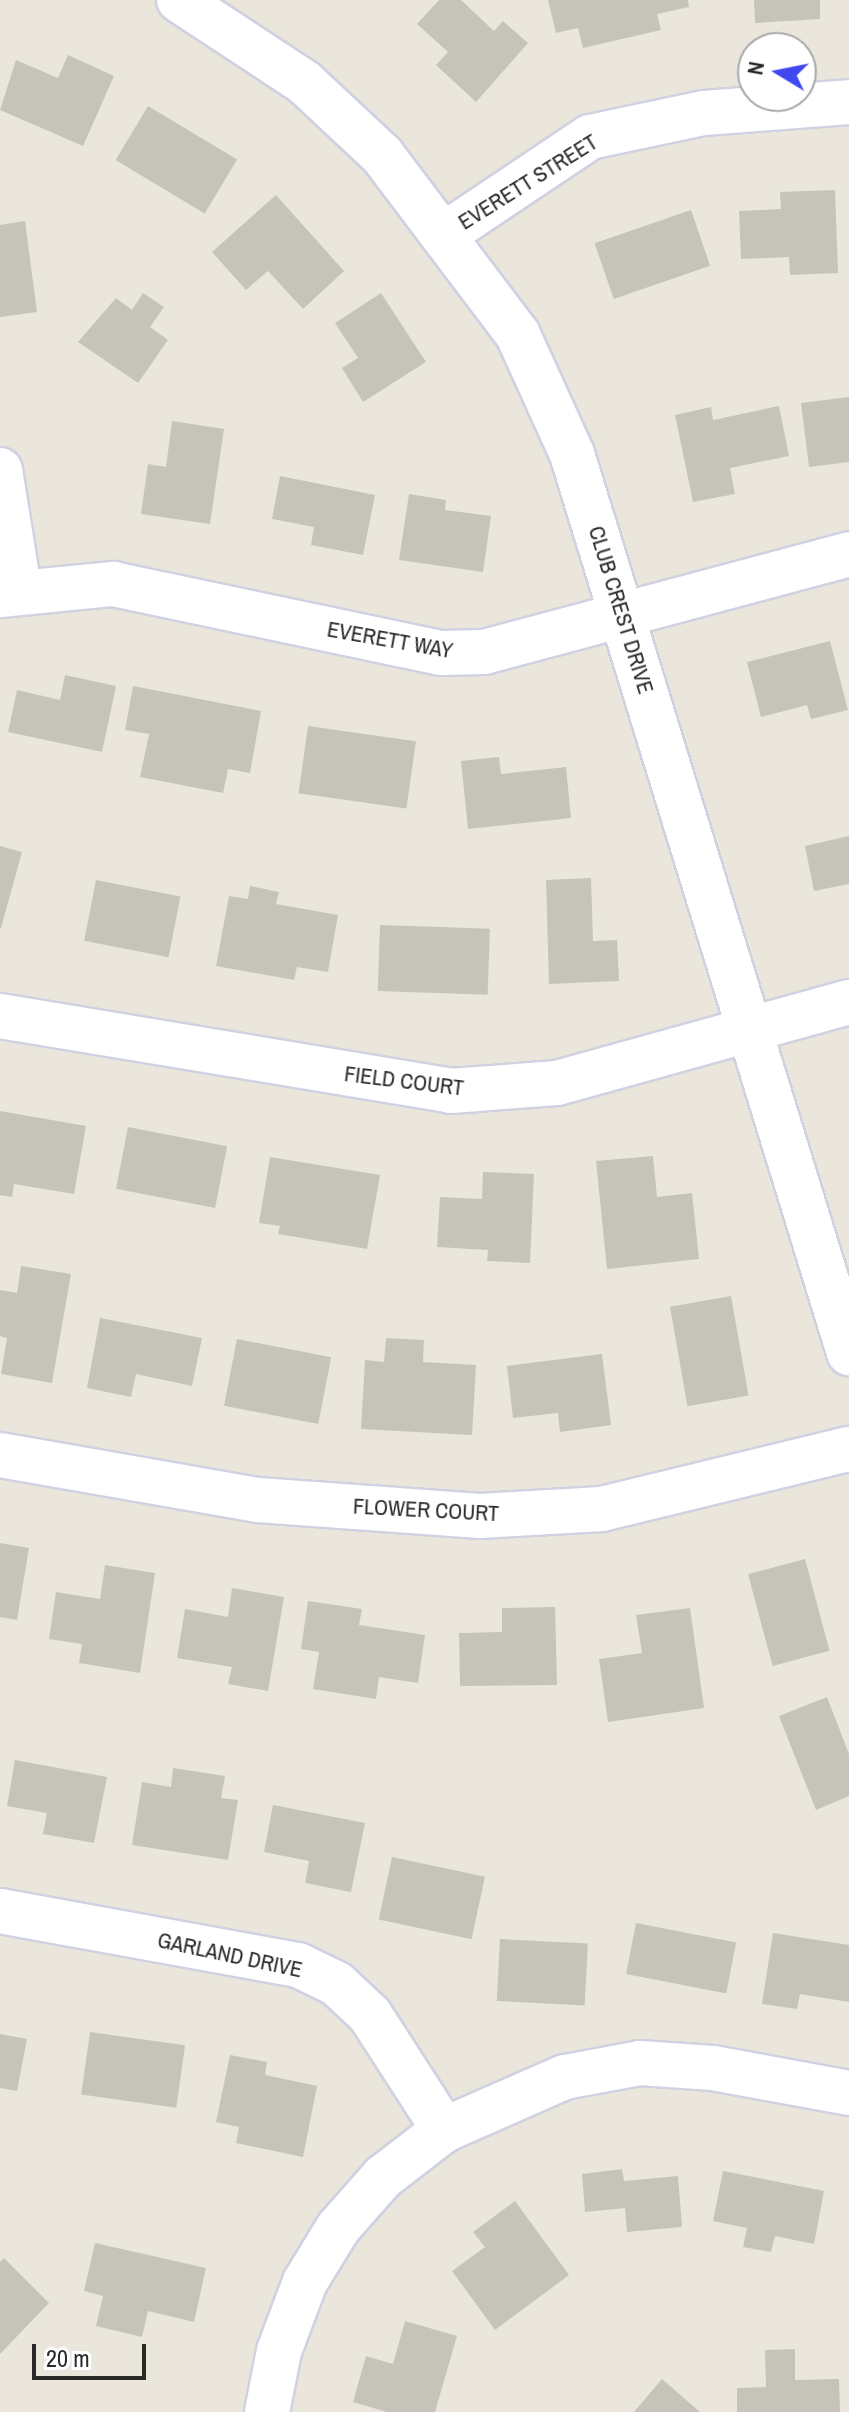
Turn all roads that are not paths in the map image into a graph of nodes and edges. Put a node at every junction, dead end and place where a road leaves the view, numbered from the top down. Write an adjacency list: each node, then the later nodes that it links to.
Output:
1 (179, 0): 3 (street, CLUB CREST DRIVE)
2 (849, 102): 3 (street, EVERETT STREET)
3 (445, 234): 7 (street, CLUB CREST DRIVE)
4 (0, 470): 6 (street, EVERETT WAY)
5 (849, 554): 7 (street, EVERETT WAY)
6 (10, 592): 7 (street, EVERETT WAY)
7 (623, 618): 10 (street, CLUB CREST DRIVE)
8 (849, 1002): 10 (street, FIELD COURT)
9 (0, 1016): 10 (street, FIELD COURT)
10 (751, 1032): 11 (street, CLUB CREST DRIVE)
11 (849, 1353)
12 (849, 1449): 13 (street, FLOWER COURT)
13 (0, 1455)
14 (0, 1911): 16 (street, GARLAND DRIVE)
15 (849, 2093): 16 (street)
16 (444, 2130): 17 (street)
17 (267, 2412)

